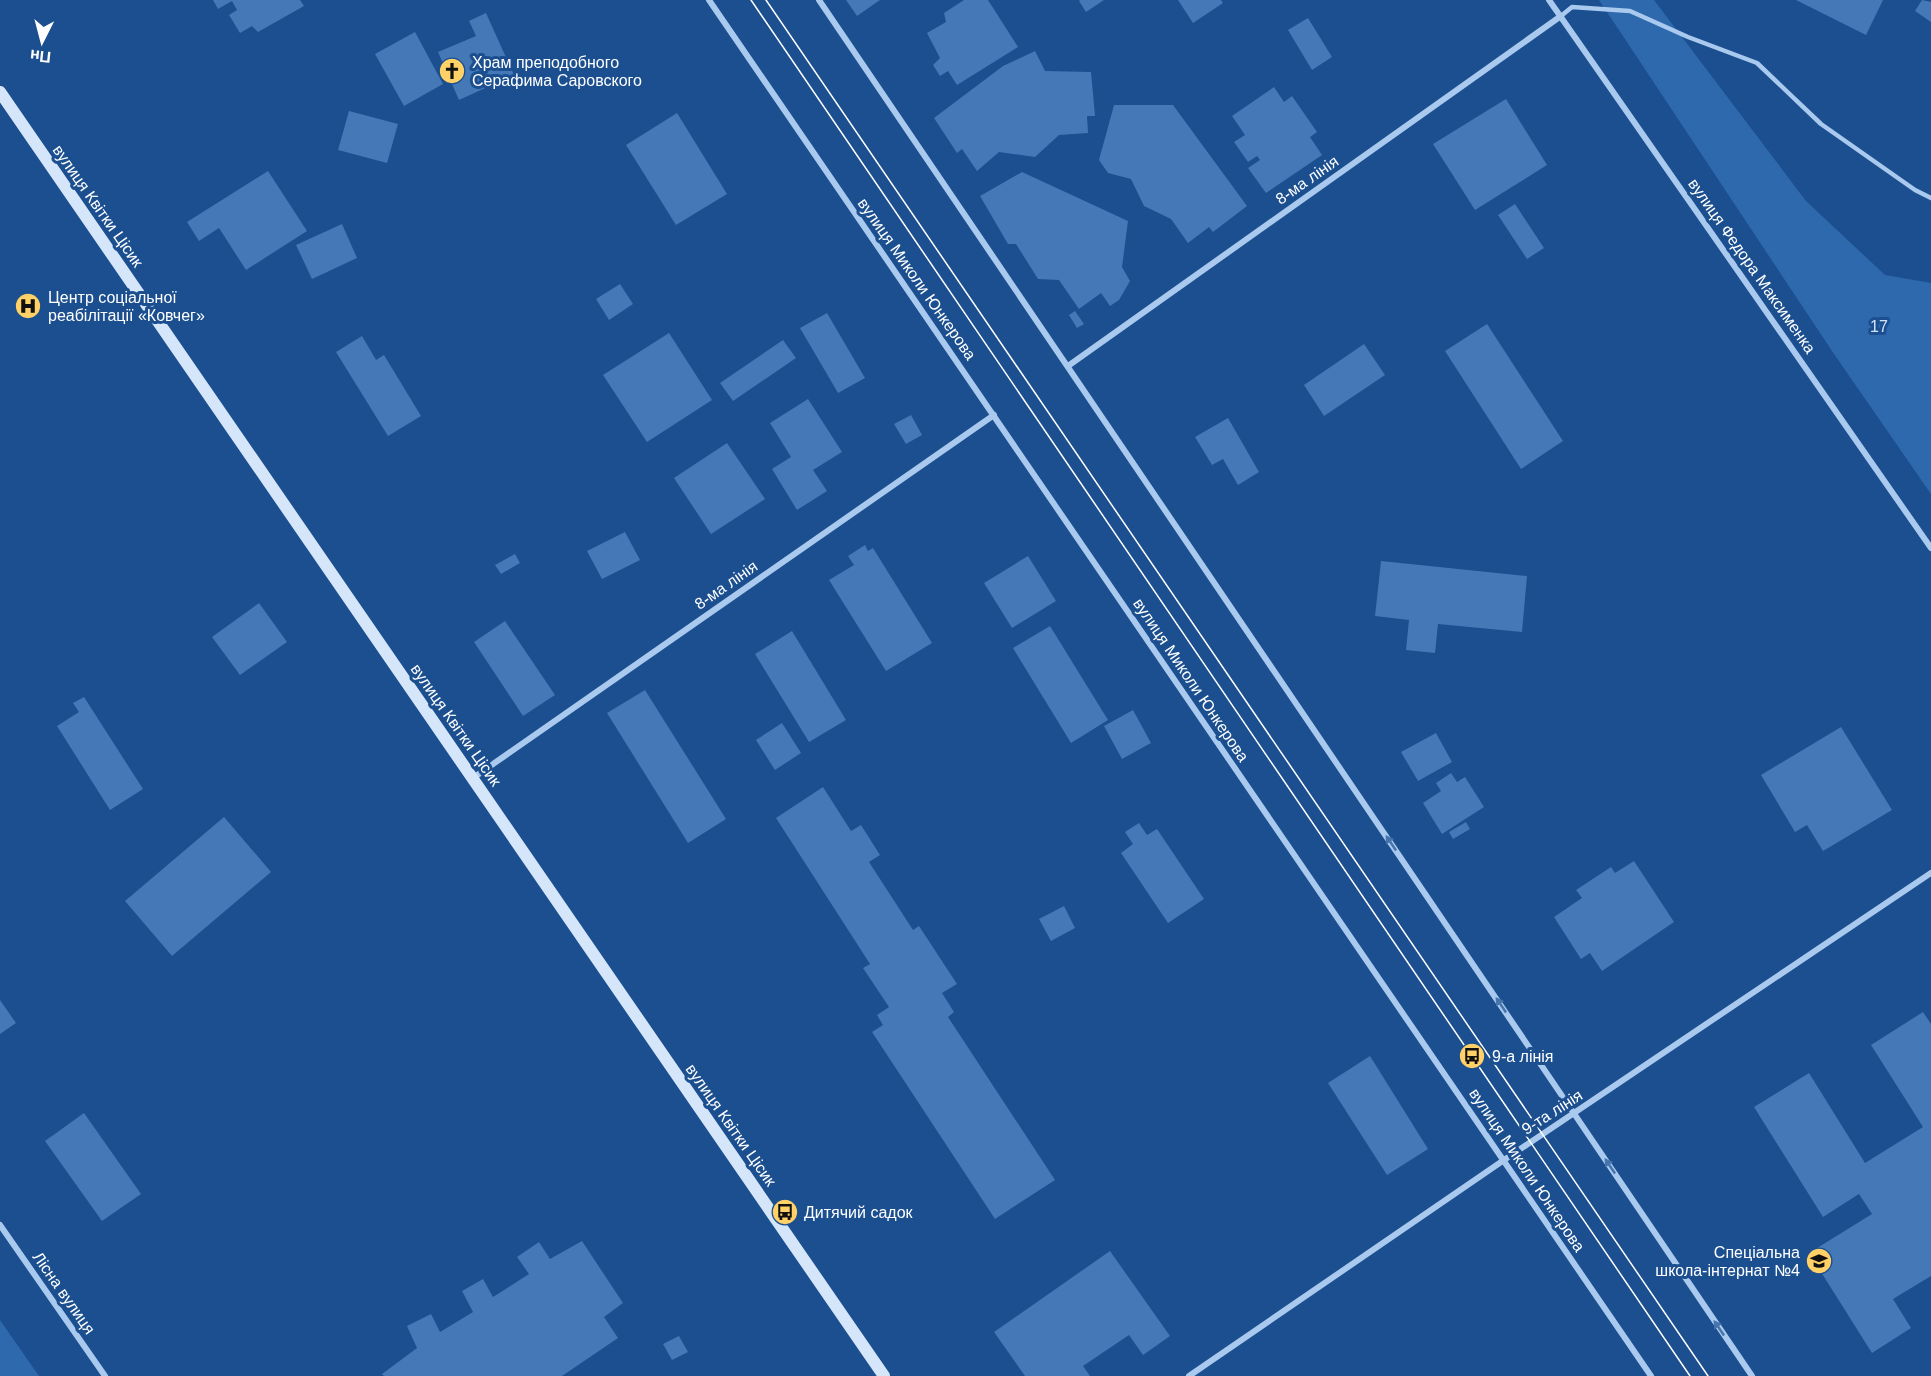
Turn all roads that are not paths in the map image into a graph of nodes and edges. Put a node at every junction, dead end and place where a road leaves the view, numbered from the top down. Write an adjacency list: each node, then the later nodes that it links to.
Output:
1 (709, 0): 8 (street, вулиця Миколи Юнкерова)
2 (819, 0): 7 (street)
3 (1550, 0): 4 (street, вулиця Федора Максименка)
4 (1561, 16): 6 (lane); 7 (street, 8-ма лінія); 9 (street, вулиця Федора Максименка)
5 (0, 92): 10 (street, вулиця Квітки Цісик)
6 (1931, 198)
7 (1068, 366): 12 (street, one-way to 7)
8 (994, 415): 10 (street, 8-ма лінія); 13 (street, вулиця Миколи Юнкерова)
9 (1931, 548)
10 (472, 778): 16 (street, вулиця Квітки Цісик)
11 (1931, 873): 12 (street, 9-та лінія)
12 (1575, 1114): 13 (street, 9-та лінія); 19 (street, one-way to 12)
13 (1504, 1160): 17 (street, 9-та лінія); 18 (street, вулиця Миколи Юнкерова)
14 (0, 1225): 15 (street, Лісна вулиця)
15 (105, 1376)
16 (884, 1376)
17 (1189, 1376)
18 (1651, 1376)
19 (1752, 1376)

